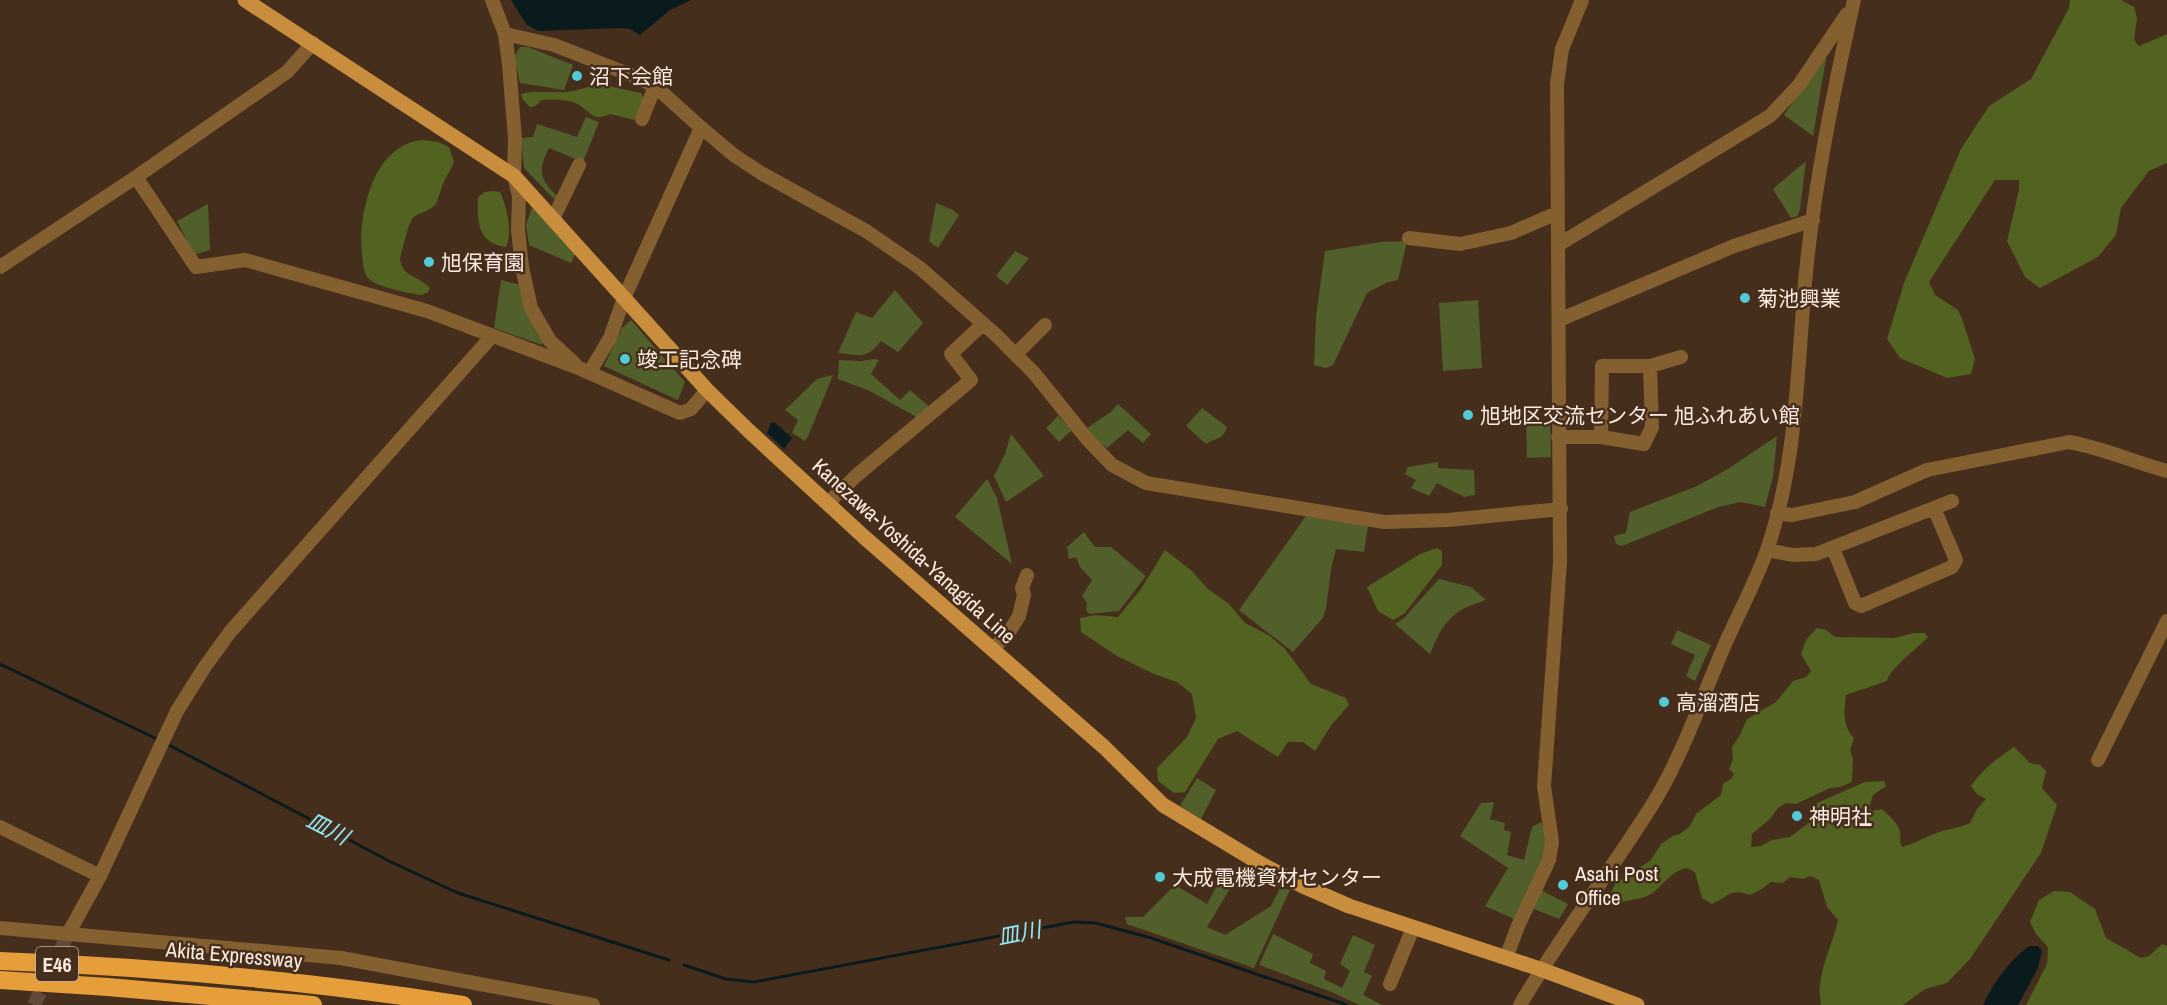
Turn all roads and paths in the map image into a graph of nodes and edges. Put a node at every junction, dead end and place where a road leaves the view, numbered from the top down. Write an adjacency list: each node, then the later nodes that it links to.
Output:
1 (245, 0): 6 (main road, Kanezawa-Yoshida-Yanagida Line)
2 (492, 0): 5 (street)
3 (1582, 0): 13 (street)
4 (1855, 1): 15 (street); 17 (street)
5 (505, 34): 7 (street); 11 (street)
6 (313, 43): 11 (main road, Kanezawa-Yoshida-Yanagida Line); 12 (street)
7 (655, 86): 8 (street); 9 (street)
8 (642, 119)
9 (701, 128): 19 (street); 21 (street)
10 (579, 165): 14 (street)
11 (514, 176): 14 (main road, Kanezawa-Yoshida-Yanagida Line); 27 (street)
12 (136, 177): 18 (street); 23 (street)
13 (1557, 213): 16 (street); 17 (street)
14 (553, 219): 19 (main road, Kanezawa-Yoshida-Yanagida Line)
15 (1813, 220): 20 (street); 36 (street)
16 (1409, 238)
17 (1558, 244): 20 (street)
18 (0, 267)
19 (624, 298): 27 (street); 28 (main road, Kanezawa-Yoshida-Yanagida Line)
20 (1559, 320): 29 (street)
21 (983, 324): 24 (street); 33 (street)
22 (1045, 325): 24 (street)
23 (492, 336): 27 (street); 44 (street)
24 (1016, 354): 35 (street)
25 (1681, 357): 26 (street)
26 (1650, 366): 30 (street); 30 (street)
27 (585, 371): 28 (street)
28 (707, 390): 33 (main road, Kanezawa-Yoshida-Yanagida Line)
29 (1558, 436): 30 (street); 35 (street)
30 (1601, 437)
31 (2167, 471): 36 (street)
32 (1952, 501): 34 (street)
33 (828, 503): 41 (main road, Kanezawa-Yoshida-Yanagida Line)
34 (1934, 508): 37 (street); 37 (street)
35 (1561, 509): 48 (street)
36 (1777, 513): 38 (street)
37 (1833, 548): 38 (street)
38 (1767, 550): 50 (street)
39 (1027, 575): 41 (street)
40 (2167, 621): 42 (street)
41 (993, 649): 46 (main road, Kanezawa-Yoshida-Yanagida Line)
42 (2098, 760)
43 (0, 826): 44 (street)
44 (100, 876): 47 (street)
45 (0, 928): 47 (street)
46 (1413, 928): 48 (main road, Kanezawa-Yoshida-Yanagida Line); 53 (street)
47 (68, 934): 57 (street)
48 (1506, 958): 50 (main road, Kanezawa-Yoshida-Yanagida Line)
49 (0, 961): 56 (highway, Akita Expressway / E46)
50 (1540, 969): 58 (street); 59 (main road, Kanezawa-Yoshida-Yanagida Line)
51 (0, 980): 52 (highway, Akita Expressway / E46)
52 (29, 981): 54 (highway); 55 (highway, Akita Expressway / E46)
53 (1390, 984)
54 (0, 986)
55 (313, 1005)
56 (463, 1005)
57 (593, 1005)
58 (1520, 1005)
59 (1637, 1005)

